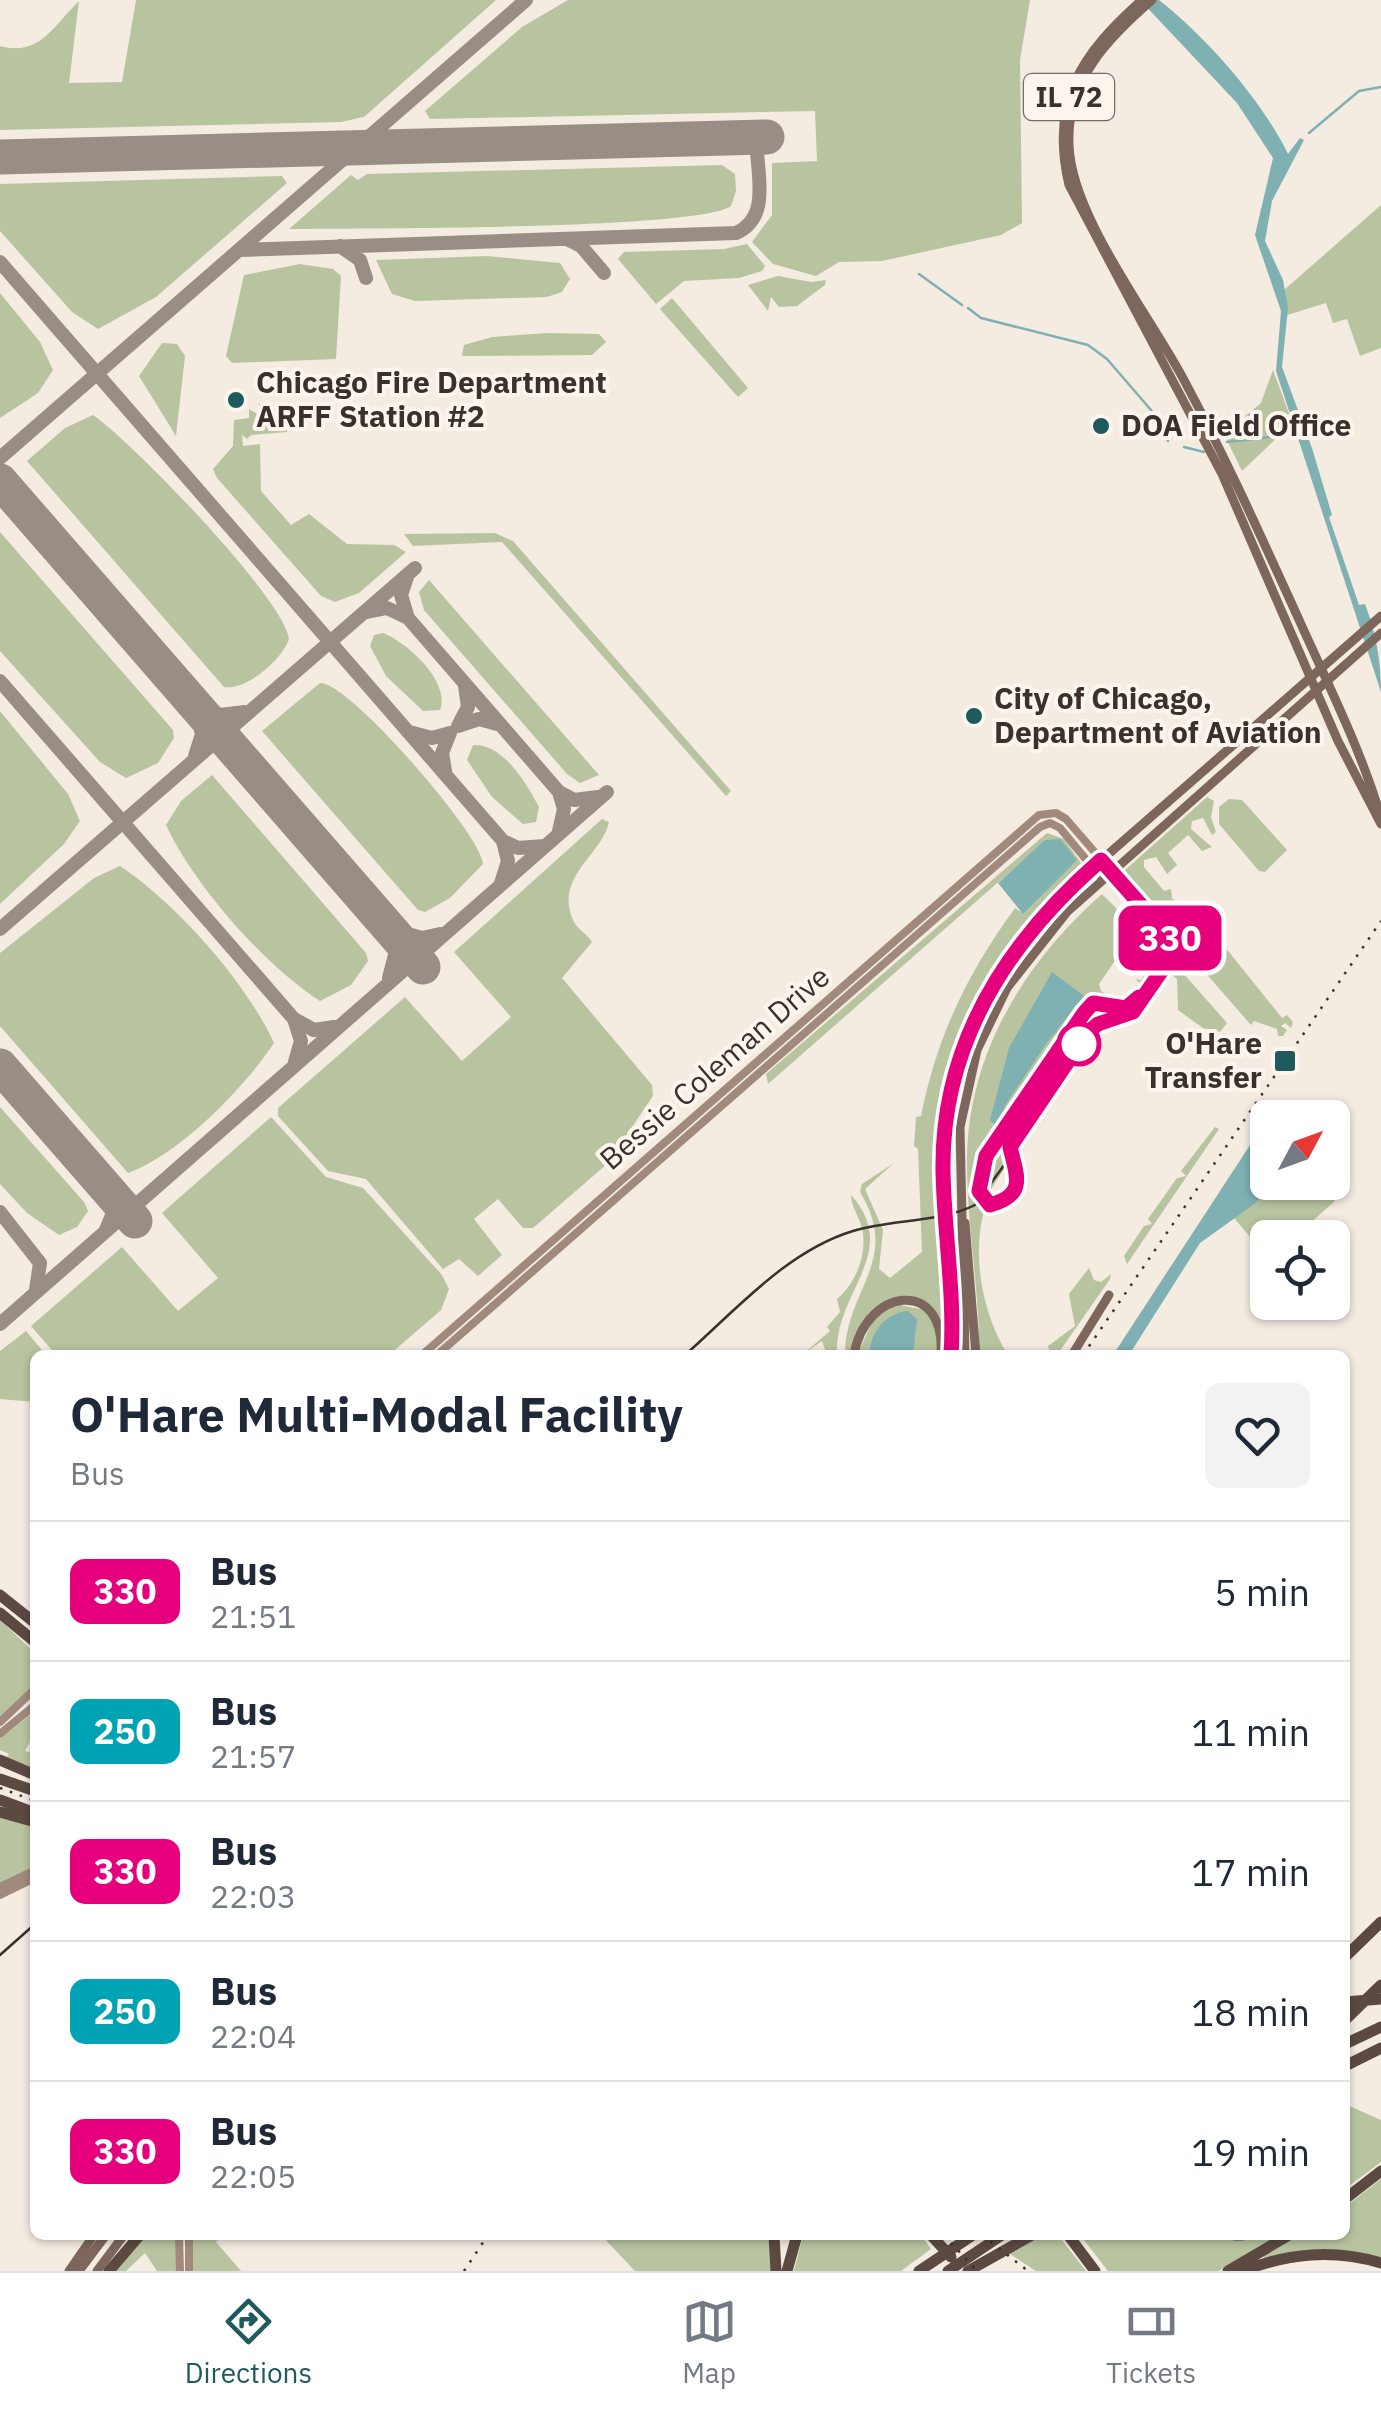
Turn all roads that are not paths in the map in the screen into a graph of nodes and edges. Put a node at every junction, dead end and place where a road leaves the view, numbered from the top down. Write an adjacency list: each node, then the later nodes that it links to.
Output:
1 (1145, 2): 2 (main road, IL 72)
2 (1086, 217): 5 (main road, IL 72); 6 (main road, IL 72)
3 (1381, 616): 5 (main road)
4 (1378, 635): 7 (main road)
5 (1321, 668): 6 (main road); 7 (main road, IL 72)
6 (1310, 676): 8 (main road, IL 72); 10 (main road)
7 (1327, 681): 8 (main road); 9 (main road, IL 72)
8 (1317, 691): 9 (main road, IL 72); 11 (main road)
9 (1381, 821)
10 (1097, 863): 11 (street); 12 (street, Bessie Coleman Drive); 13 (street, Bessie Coleman Drive); 20 (main road)
11 (1107, 876): 14 (main road)
12 (960, 882): 13 (street); 16 (street, Bessie Coleman Drive)
13 (968, 891): 17 (street, Bessie Coleman Drive)
14 (960, 1208): 21 (main road); 22 (main road)
15 (1109, 1295): 23 (main road)
16 (428, 1350)
17 (443, 1350)
18 (856, 1350): 19 (main road)
19 (940, 1350)
20 (951, 1350)
21 (965, 1350)
22 (976, 1350)
23 (1075, 1350)
24 (0, 1596): 26 (highway)
25 (0, 1613): 27 (highway)
26 (30, 1620)
27 (30, 1638)
28 (30, 1695): 30 (street)
29 (30, 1709): 31 (street)
30 (0, 1722)
31 (0, 1734)
32 (0, 1760): 33 (highway)
33 (30, 1772)
34 (0, 1779): 35 (highway)
35 (30, 1790)
36 (0, 1800): 37 (highway)
37 (30, 1811)
38 (0, 1812): 39 (highway)
39 (30, 1821)
40 (30, 1872): 42 (street)
41 (30, 1880): 43 (street)
42 (0, 1887)
43 (0, 1895)
44 (1381, 1922): 45 (highway)
45 (1350, 1952)
46 (1381, 1985): 49 (highway)
47 (1381, 1999): 48 (highway)
48 (1350, 2002)
49 (1350, 2015)
50 (1381, 2027): 51 (highway)
51 (1350, 2042)
52 (1381, 2048): 53 (highway)
53 (1350, 2064)
54 (1381, 2171): 55 (highway)
55 (1350, 2195)
56 (91, 2240): 71 (main road)
57 (102, 2240): 72 (main road)
58 (120, 2240): 73 (main road)
59 (136, 2240): 74 (highway)
60 (180, 2240): 75 (street)
61 (189, 2240): 76 (street)
62 (774, 2240): 77 (highway)
63 (796, 2240): 78 (highway)
64 (935, 2240): 81 (highway)
65 (966, 2240): 79 (highway)
66 (994, 2240): 80 (highway)
67 (1023, 2240): 81 (highway)
68 (1072, 2240): 82 (highway)
69 (1281, 2240): 83 (highway)
70 (1381, 2264): 84 (highway)
71 (69, 2271)
72 (79, 2271)
73 (96, 2271)
74 (109, 2271)
75 (180, 2271)
76 (189, 2271)
77 (776, 2271)
78 (787, 2271)
79 (919, 2271)
80 (948, 2271)
81 (966, 2271)
82 (1096, 2271)
83 (1228, 2271)
84 (1243, 2271)

